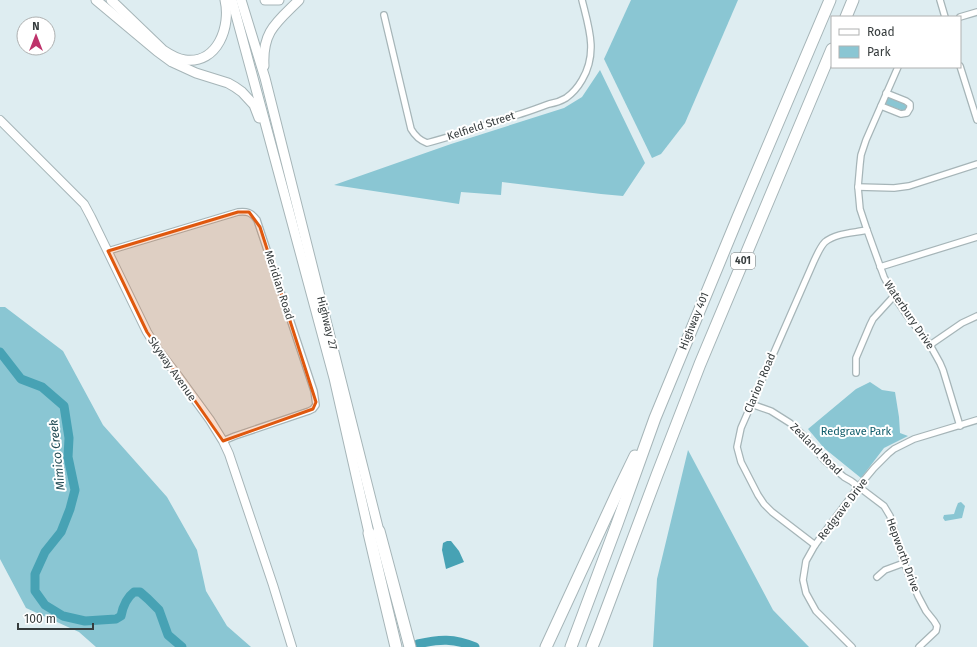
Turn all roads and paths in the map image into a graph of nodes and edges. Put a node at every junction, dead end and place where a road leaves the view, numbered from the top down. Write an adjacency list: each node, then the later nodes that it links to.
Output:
1 (96, 0): 28 (main road)
2 (111, 0): 3 (main road)
3 (225, 0)
4 (232, 0): 28 (main road, Highway 27)
5 (241, 0): 23 (main road, Highway 27)
6 (265, 0): 7 (main road)
7 (279, 0)
8 (300, 0): 23 (main road)
9 (582, 0): 15 (street, Kelfield Street)
10 (824, 0): 20 (highway)
11 (830, 0): 20 (highway, Highway 401 / 401)
12 (853, 0): 16 (highway)
13 (940, 0): 17 (street)
14 (977, 12): 18 (street)
15 (384, 15)
16 (846, 16)
17 (945, 16)
18 (961, 17)
19 (831, 51): 54 (highway, Highway 401 / 401)
20 (803, 64): 40 (highway, Highway 401 / 401)
21 (898, 68): 24 (street, Waterbury Drive)
22 (961, 68): 27 (street)
23 (265, 78): 45 (main road, Highway 27)
24 (886, 93): 25 (street, Waterbury Drive); 25 (street)
25 (881, 106): 30 (street, Waterbury Drive)
26 (0, 120): 33 (street, Skyway Avenue)
27 (977, 120)
28 (269, 137): 45 (main road, Highway 27)
29 (977, 164): 30 (street)
30 (858, 187): 31 (street, Waterbury Drive)
31 (867, 230): 34 (street, Waterbury Drive); 39 (street, Clarion Road)
32 (977, 237): 34 (street)
33 (108, 251): 43 (street, Skyway Avenue); 43 (street, Meridian Road)
34 (880, 267): 35 (street, Waterbury Drive)
35 (894, 296): 37 (street, Waterbury Drive); 38 (street)
36 (977, 316): 37 (street)
37 (930, 345): 42 (street, Waterbury Drive)
38 (856, 373)
39 (751, 404): 44 (street, Zealand Road); 46 (street, Clarion Road)
40 (655, 418): 52 (highway); 53 (highway, Highway 401 / 401)
41 (977, 420): 42 (street, Redgrave Drive)
42 (960, 426): 44 (street, Redgrave Drive)
43 (223, 441): 49 (street, Skyway Avenue)
44 (858, 487): 46 (street, Redgrave Drive); 47 (street, Hepworth Drive)
45 (374, 532): 50 (highway, Highway 27); 51 (highway, Highway 27)
46 (816, 545): 55 (street, Redgrave Drive)
47 (904, 563): 48 (street); 56 (street, Hepworth Drive)
48 (877, 577)
49 (292, 647)
50 (396, 647)
51 (410, 647)
52 (546, 647)
53 (571, 647)
54 (593, 647)
55 (852, 647)
56 (919, 647)

